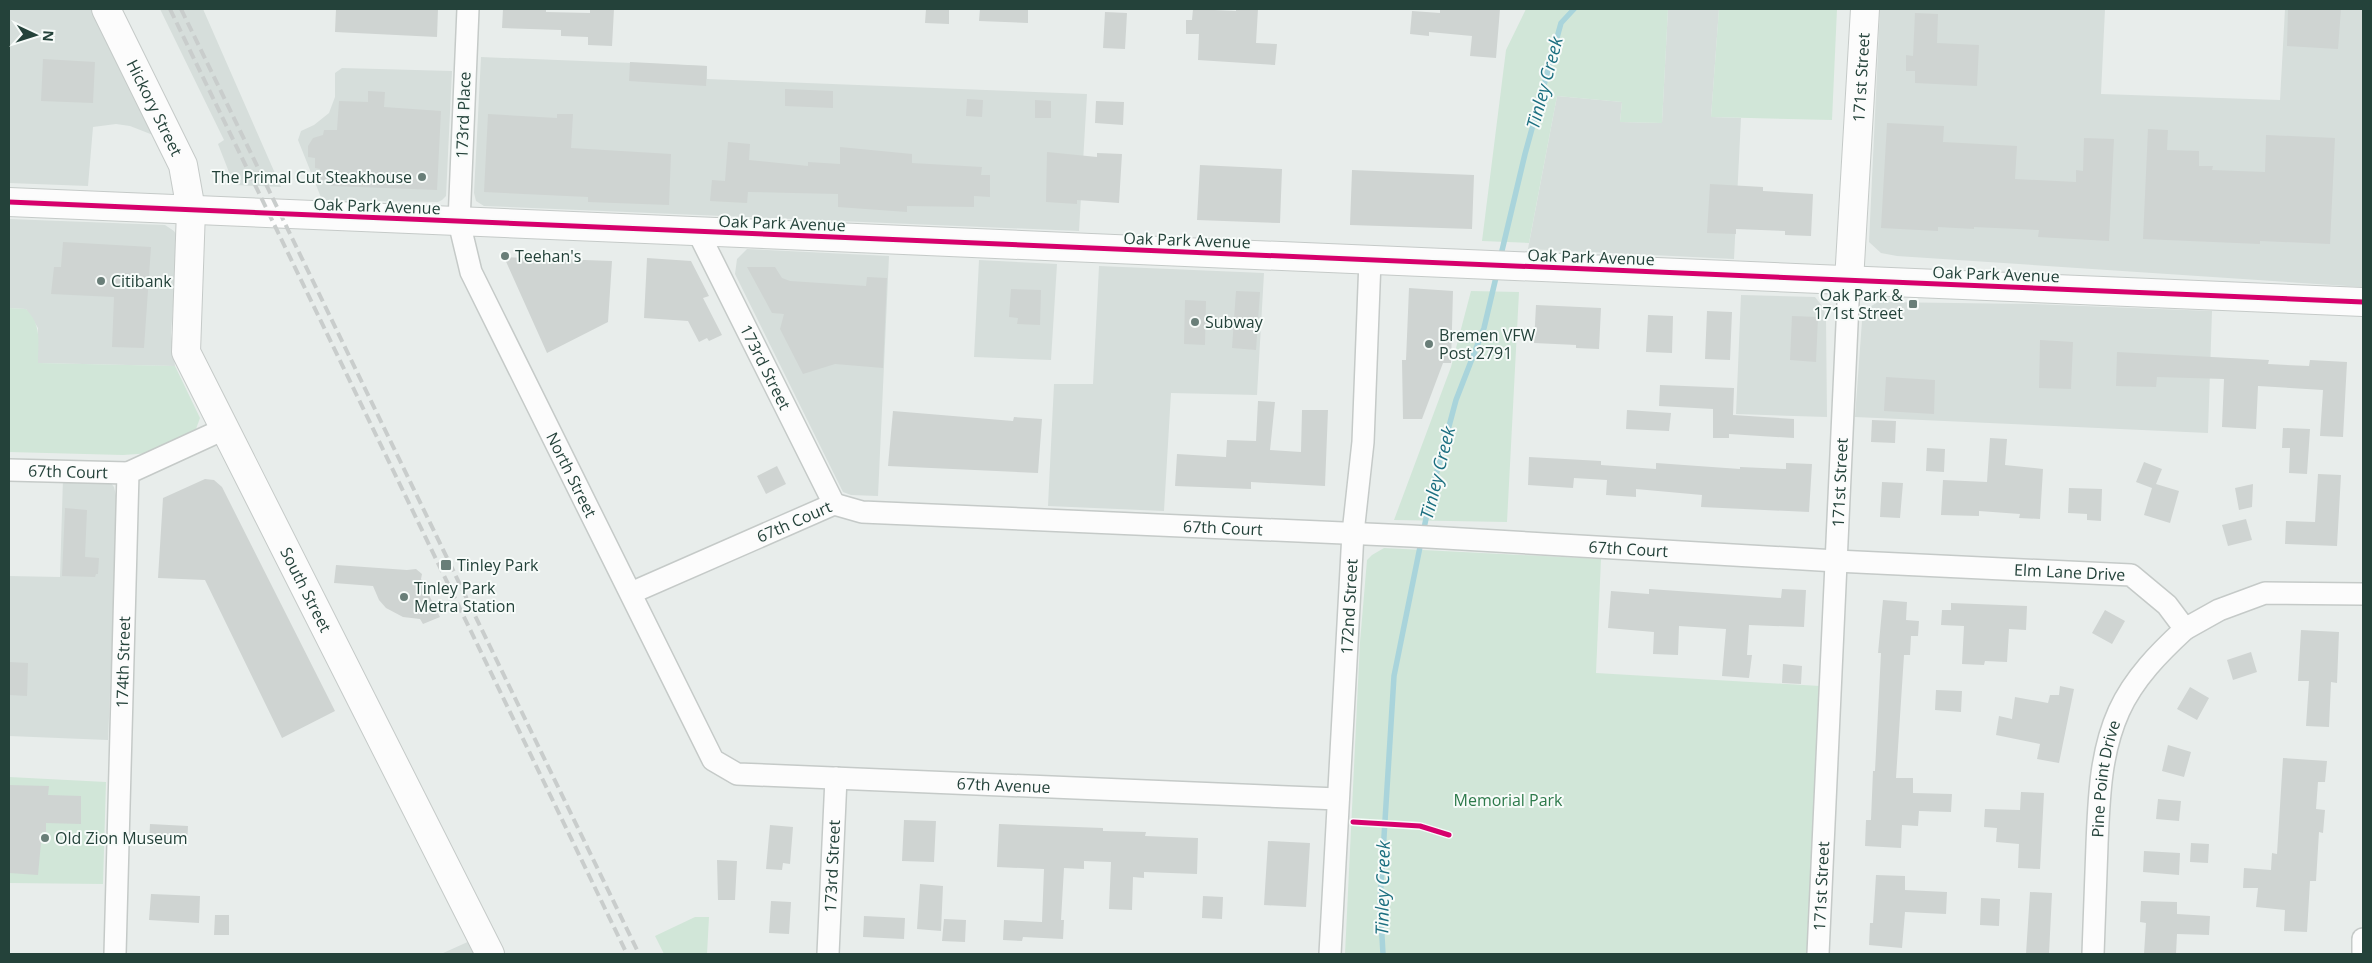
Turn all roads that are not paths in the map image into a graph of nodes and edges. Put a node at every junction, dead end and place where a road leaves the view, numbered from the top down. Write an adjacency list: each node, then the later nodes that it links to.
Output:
1 (106, 9): 5 (street, Hickory Street)
2 (468, 9): 6 (street, 173rd Place)
3 (1865, 9): 9 (street, 171st Street)
4 (9, 202): 5 (street, Oak Park Avenue)
5 (191, 210): 6 (street, Oak Park Avenue); 11 (street, South Street)
6 (458, 222): 7 (street, Oak Park Avenue); 17 (street, North Street)
7 (698, 232): 8 (street, Oak Park Avenue); 14 (street, 173rd Street)
8 (1370, 260): 9 (street, Oak Park Avenue); 15 (street, 172nd Street)
9 (1849, 280): 10 (street, Oak Park Avenue); 16 (street, 171st Street)
10 (2363, 302)
11 (224, 429): 13 (street); 25 (street, South Street)
12 (9, 470): 13 (street, 67th Court)
13 (128, 473): 24 (street, 174th Street)
14 (834, 504): 15 (street, 67th Court); 17 (street, 67th Court)
15 (1353, 533): 16 (street, 67th Court); 22 (street, 172nd Street)
16 (1836, 561): 19 (street, Elm Lane Drive); 28 (street, 171st Street)
17 (631, 593): 20 (street, North Street)
18 (2363, 594): 19 (street)
19 (2185, 628): 29 (street, Pine Point Drive)
20 (694, 724): 21 (street, 67th Avenue)
21 (836, 778): 22 (street, 67th Avenue); 26 (street, 173rd Street)
22 (1338, 799): 27 (street, 172nd Street)
23 (2363, 939): 30 (street)
24 (115, 954)
25 (490, 954)
26 (828, 954)
27 (1330, 954)
28 (1818, 954)
29 (2092, 954)
30 (2362, 954)

